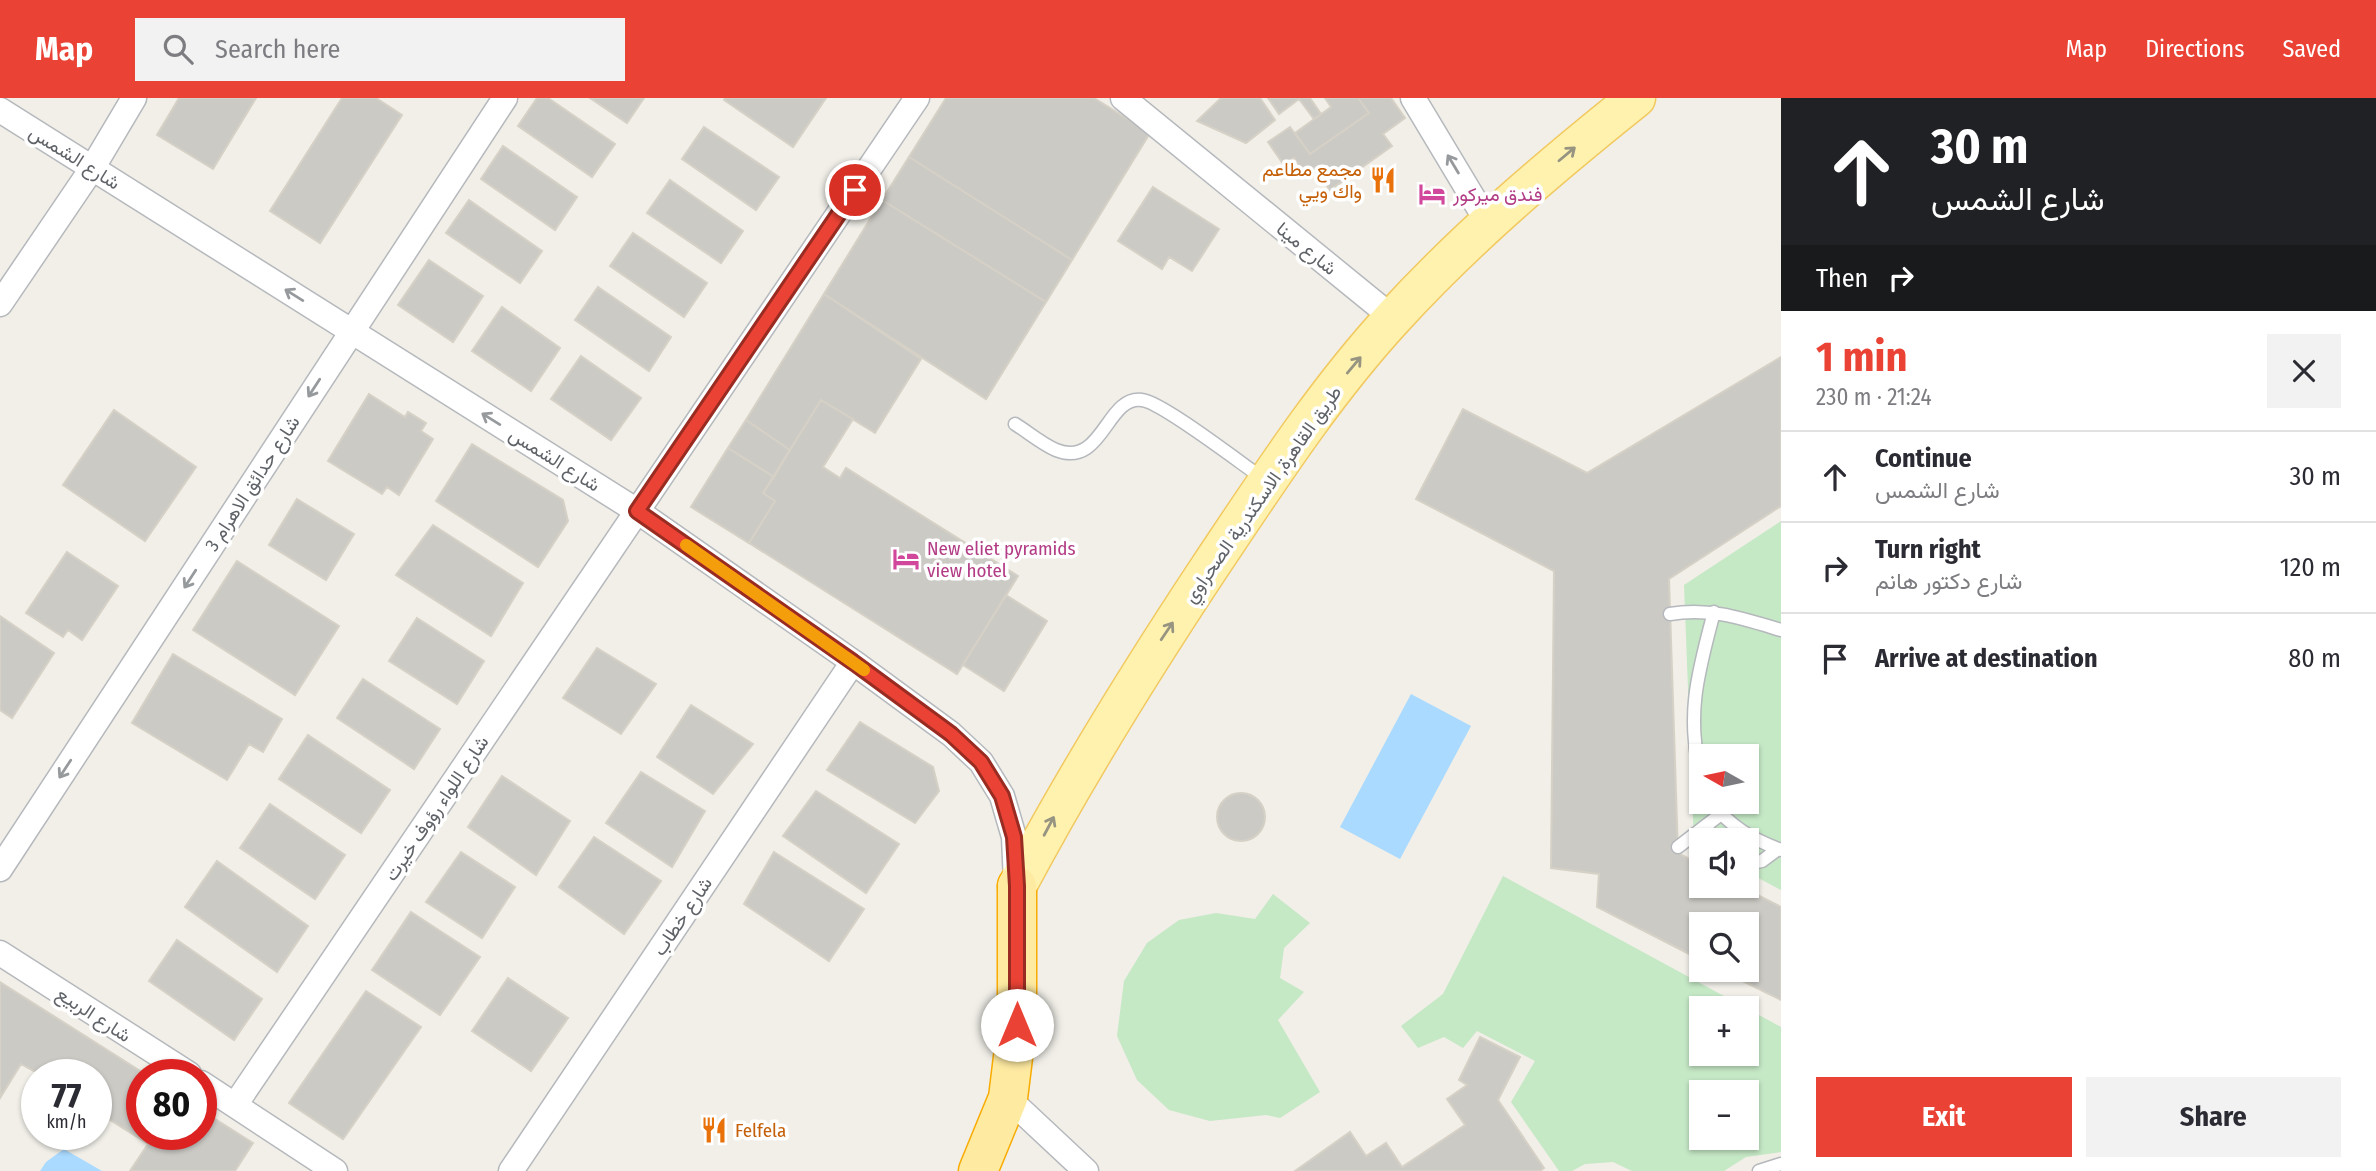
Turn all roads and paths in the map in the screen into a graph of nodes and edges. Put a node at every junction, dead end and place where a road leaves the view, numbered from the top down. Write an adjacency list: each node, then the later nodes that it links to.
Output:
1 (134, 98): 8 (street)
2 (505, 98): 12 (street, شارع حدائق الاهرام 3)
3 (917, 98): 15 (street, شارع اللواء رؤوف خيرت)
4 (1123, 98): 11 (street, شارع مينا)
5 (1413, 98): 9 (street, one-way to 5)
6 (1636, 98): 9 (main road, طريق القاهرة, الاسكندرية الصحراوي, one-way to 6)
7 (0, 110): 8 (street, شارع الشمس)
8 (93, 167): 10 (street); 12 (street, شارع الشمس, one-way to 8)
9 (1488, 223): 11 (main road, طريق القاهرة, الاسكندرية الصحراوي)
10 (0, 304)
11 (1393, 318): 14 (main road, طريق القاهرة, الاسكندرية الصحراوي, one-way to 11)
12 (352, 331): 15 (street, شارع الشمس, one-way to 12); 26 (street, شارع حدائق الاهرام 3, one-way to 26)
13 (1015, 424): 14 (lane)
14 (1266, 481): 27 (main road, طريق القاهرة, الاسكندرية الصحراوي, one-way to 14)
15 (637, 511): 19 (street, شارع الشمس); 32 (street, شارع اللواء رؤوف خيرت)
16 (1714, 612): 17 (lane); 18 (lane); 20 (lane)
17 (1670, 614)
18 (1781, 630)
19 (853, 662): 27 (street, شارع الشمس); 35 (street, شارع خطاب)
20 (1695, 744)
21 (1721, 814): 22 (lane); 24 (lane)
22 (1705, 827): 23 (lane)
23 (1678, 847)
24 (1780, 849): 25 (lane)
25 (1759, 862)
26 (0, 869)
27 (1017, 886): 31 (highway)
28 (0, 953): 29 (street, شارع الربيع)
29 (165, 1059)
30 (217, 1093): 32 (street)
31 (1008, 1098): 36 (highway); 37 (street)
32 (235, 1105): 34 (street)
33 (1781, 1164): 38 (lane)
34 (335, 1171)
35 (511, 1171)
36 (978, 1171)
37 (1086, 1171)
38 (1759, 1171)

